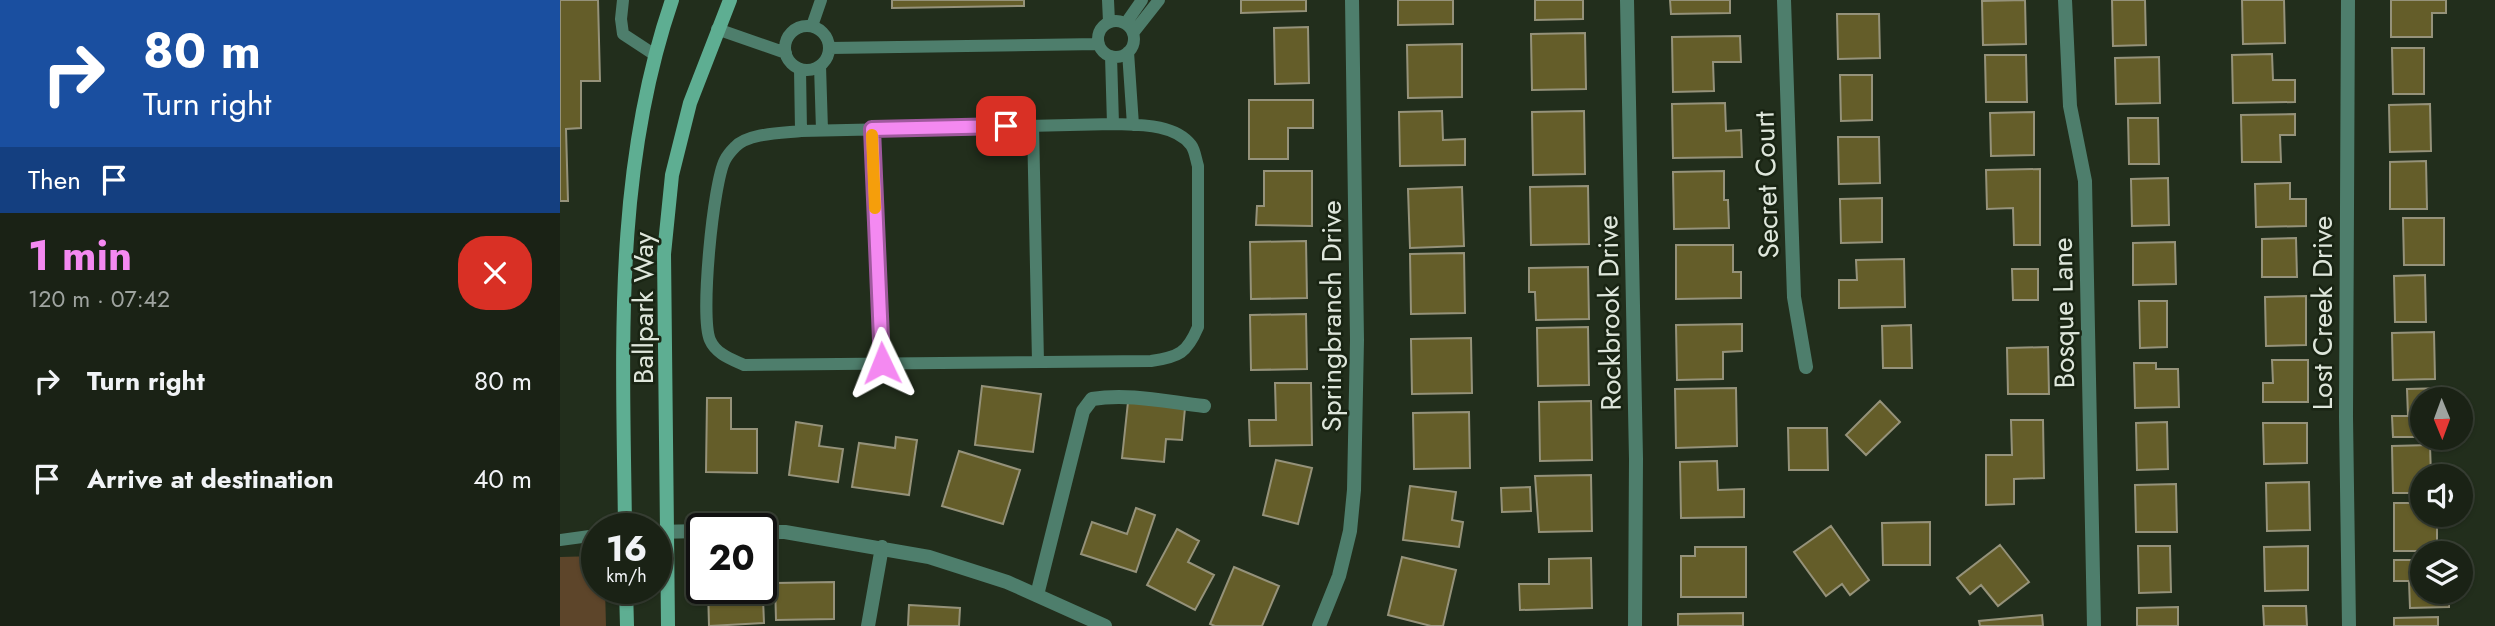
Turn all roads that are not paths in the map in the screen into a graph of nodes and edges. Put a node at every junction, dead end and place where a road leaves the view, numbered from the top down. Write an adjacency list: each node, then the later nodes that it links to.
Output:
1 (623, 0): 21 (lane)
2 (672, 0): 21 (main road, Ballpark Way)
3 (730, 0): 16 (main road, Ballpark Way)
4 (821, 0): 14 (lane)
5 (1108, 0): 13 (lane)
6 (1142, 0): 15 (lane)
7 (1159, 0): 15 (lane)
8 (1352, 0): 48 (street, Springbranch Drive)
9 (1627, 0): 49 (street, Rockbrook Drive)
10 (1784, 0): 33 (street, Secret Court)
11 (2064, 0): 50 (street, Bosque Lane)
12 (2348, 0): 51 (street, Lost Creek Drive)
13 (1109, 22): 15 (lane); 17 (lane)
14 (812, 26): 18 (lane); 20 (lane)
15 (1129, 28): 19 (lane)
16 (717, 29): 20 (lane); 36 (main road, Ballpark Way)
17 (1099, 44): 18 (lane); 22 (lane)
18 (830, 48): 23 (lane)
19 (1128, 52): 22 (lane); 27 (lane)
20 (786, 54): 24 (lane)
21 (655, 55): 35 (main road, Ballpark Way)
22 (1111, 56): 25 (lane)
23 (820, 66): 24 (lane); 29 (lane)
24 (800, 69): 30 (lane)
25 (1113, 124): 26 (lane); 27 (lane)
26 (1033, 125): 28 (lane); 31 (lane)
27 (1133, 125): 31 (lane)
28 (872, 129): 29 (lane); 32 (lane)
29 (822, 130): 30 (lane)
30 (801, 131): 32 (lane)
31 (1038, 362): 32 (lane)
32 (882, 363)
33 (1806, 367)
34 (1204, 406): 41 (street)
35 (625, 513)
36 (662, 513)
37 (777, 532): 40 (street)
38 (581, 538): 39 (lane)
39 (560, 540)
40 (882, 547): 41 (street); 46 (street)
41 (1037, 595): 47 (street)
42 (626, 604): 44 (main road)
43 (667, 604): 45 (main road, Ballpark Way)
44 (627, 626)
45 (668, 626)
46 (868, 626)
47 (1105, 626)
48 (1319, 626)
49 (1635, 626)
50 (2094, 626)
51 (2349, 626)

